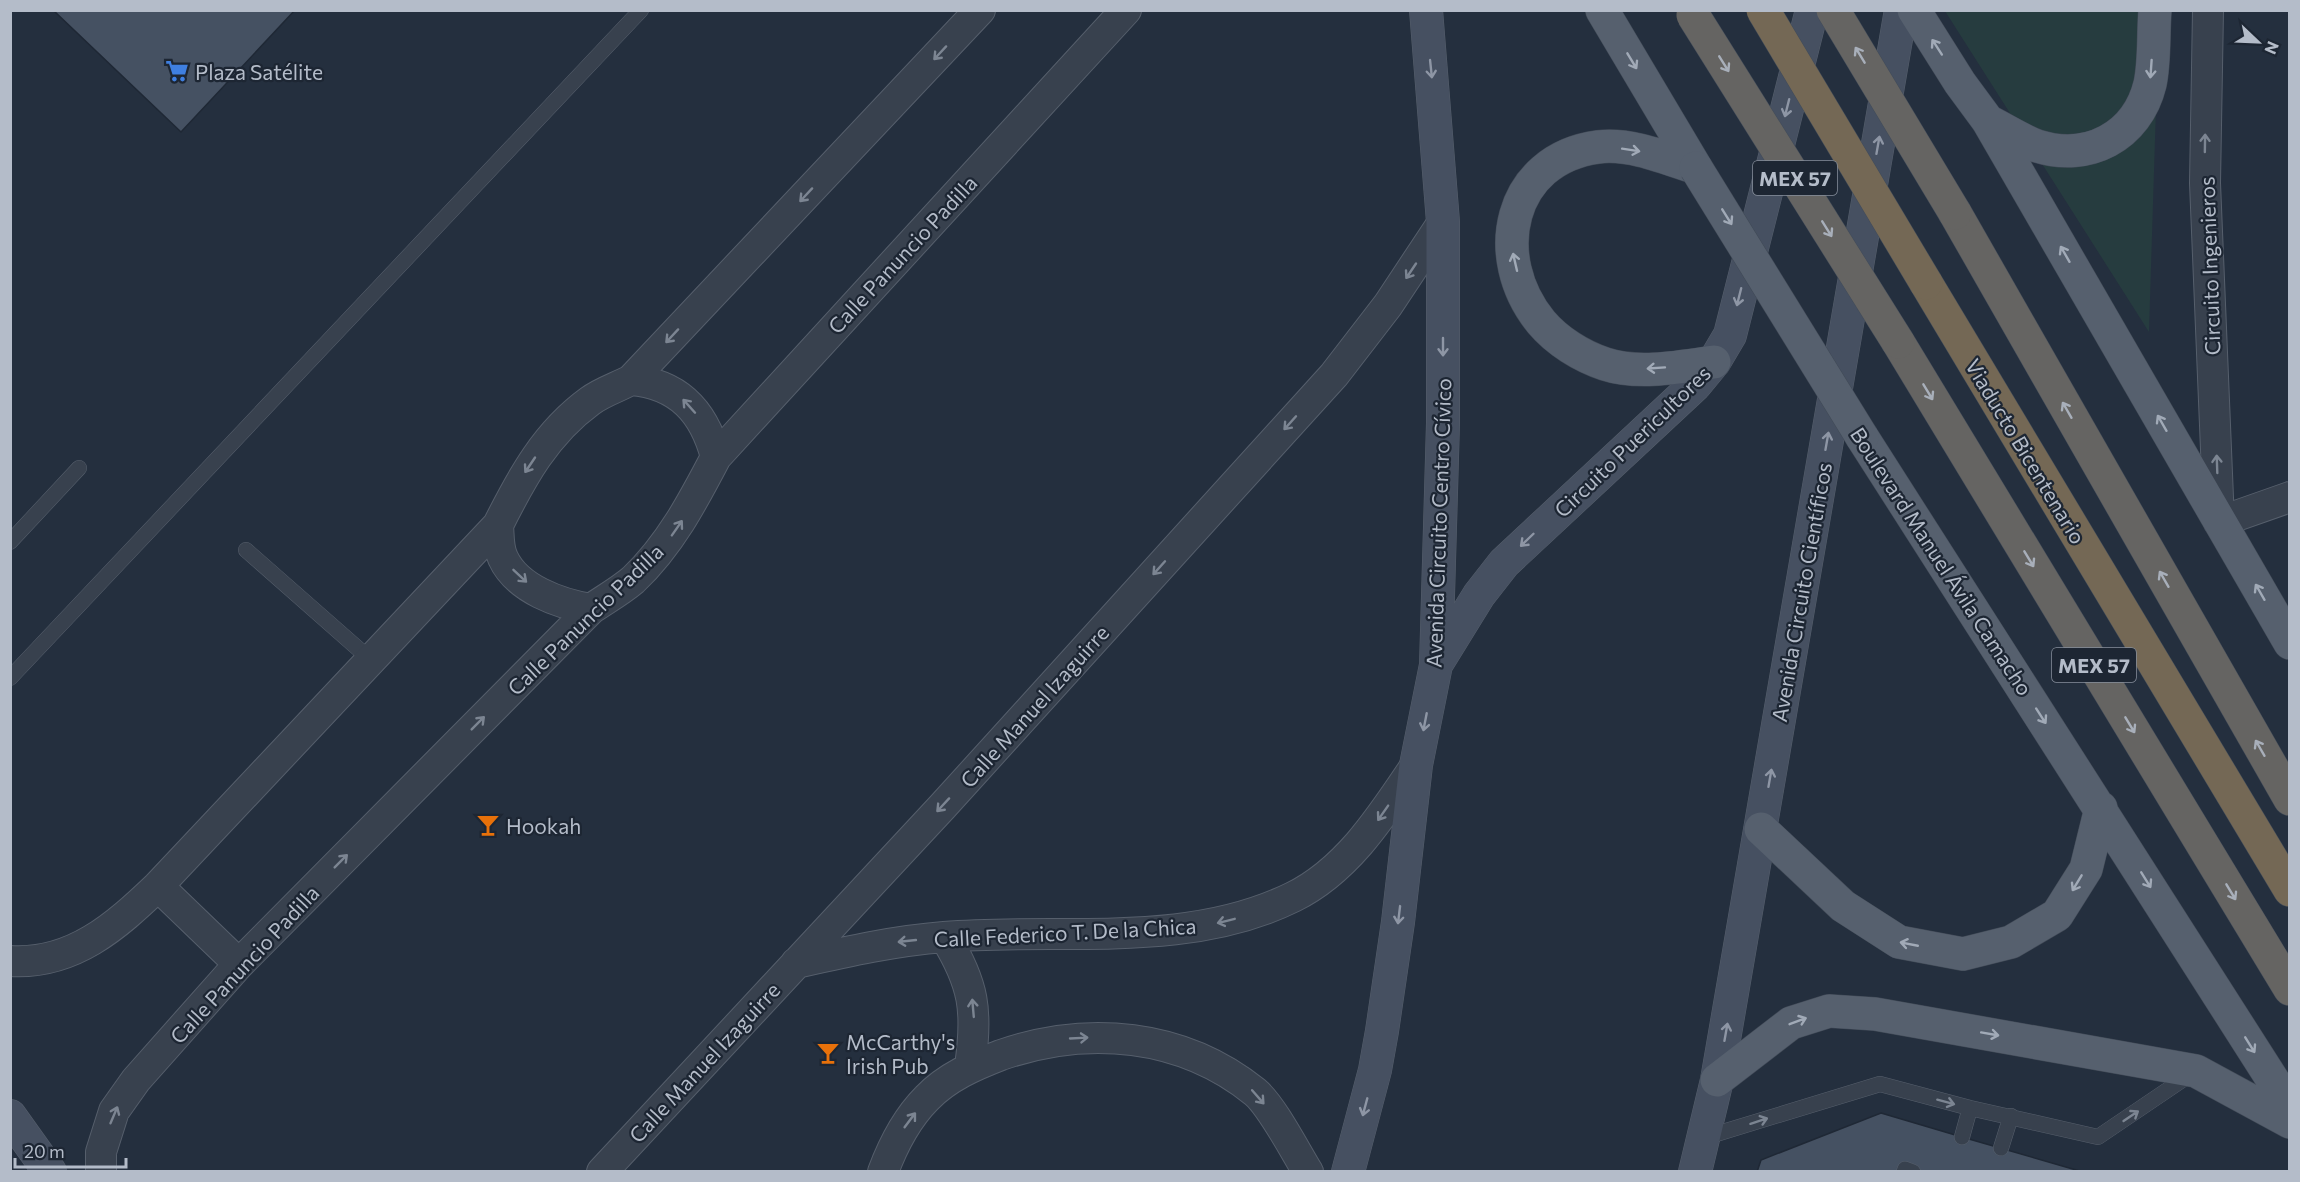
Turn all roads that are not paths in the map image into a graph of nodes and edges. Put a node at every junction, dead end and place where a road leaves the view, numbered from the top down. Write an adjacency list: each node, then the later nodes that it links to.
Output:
1 (641, 10): 30 (lane)
2 (980, 10): 18 (street, one-way to 18)
3 (1126, 10): 19 (street, Calle Panuncio Padilla)
4 (1602, 10): 15 (main road, Boulevard Manuel Ávila Camacho, one-way to 15)
5 (1763, 10): 36 (highway, Viaducto Bicentenario, bridge)
6 (1812, 10): 17 (main road, Circuito Puericultores, one-way to 17)
7 (1833, 10): 32 (highway, one-way to 7, bridge)
8 (1901, 10): 34 (main road, Avenida Circuito Científicos, one-way to 8)
9 (1914, 10): 14 (main road, one-way to 9)
10 (2155, 10): 14 (main road, one-way to 14)
11 (2208, 10): 22 (street, Circuito Ingenieros, one-way to 11)
12 (1425, 11): 16 (main road, Avenida Circuito Centro Cívico, one-way to 16)
13 (1691, 13): 41 (highway, MEX 57, one-way to 41, bridge)
14 (1988, 121): 22 (main road, one-way to 14)
15 (1696, 168): 17 (main road, one-way to 15); 33 (main road, Boulevard Manuel Ávila Camacho, one-way to 33, bridge)
16 (1443, 222): 29 (main road, Avenida Circuito Centro Cívico, one-way to 29); 39 (street, Calle Manuel Izaguirre, one-way to 39)
17 (1714, 362): 29 (main road, Circuito Puericultores, one-way to 29)
18 (631, 380): 19 (street, one-way to 18); 23 (street, one-way to 23)
19 (716, 457): 26 (street, Calle Panuncio Padilla, one-way to 19)
20 (79, 468): 24 (lane)
21 (2289, 497): 22 (street)
22 (2219, 522): 27 (main road, one-way to 22)
23 (498, 525): 26 (street, one-way to 26); 28 (street)
24 (10, 542)
25 (246, 550): 28 (lane)
26 (591, 609): 40 (street, Calle Panuncio Padilla, one-way to 26)
27 (2289, 643)
28 (371, 660): 35 (street)
29 (1436, 665): 31 (main road, Avenida Circuito Centro Cívico, one-way to 31)
30 (10, 678)
31 (1416, 765): 37 (street, Calle Federico T. De la Chica, one-way to 37); 58 (main road, Avenida Circuito Centro Cívico, one-way to 58)
32 (2289, 799)
33 (2101, 808): 34 (main road, one-way to 34); 45 (main road, Boulevard Manuel Ávila Camacho, one-way to 45)
34 (1761, 829): 44 (main road, Avenida Circuito Científicos, one-way to 34)
35 (158, 886): 38 (street); 40 (street)
36 (2289, 890)
37 (945, 937): 39 (street, Calle Federico T. De la Chica, one-way to 39); 42 (street, one-way to 37)
38 (10, 961)
39 (796, 963): 55 (street, Calle Manuel Izaguirre)
40 (239, 964): 54 (street, Calle Panuncio Padilla, one-way to 40)
41 (2289, 989)
42 (970, 1066): 56 (street, one-way to 42); 57 (street, one-way to 57)
43 (2196, 1071): 44 (main road, one-way to 43); 48 (lane, one-way to 43); 49 (main road)
44 (1717, 1080): 51 (main road, Avenida Circuito Científicos)
45 (2289, 1107)
46 (1970, 1108): 48 (lane); 50 (lane); 51 (lane, one-way to 46)
47 (10, 1116): 53 (main road)
48 (2011, 1116): 52 (lane)
49 (2289, 1122)
50 (1962, 1137)
51 (1703, 1138): 59 (main road, Avenida Circuito Científicos)
52 (2001, 1148)
53 (50, 1172)
54 (101, 1172)
55 (602, 1172)
56 (883, 1172)
57 (1308, 1172)
58 (1348, 1172)
59 (1695, 1172)
60 (1904, 1172): 61 (lane)
61 (1913, 1172)

